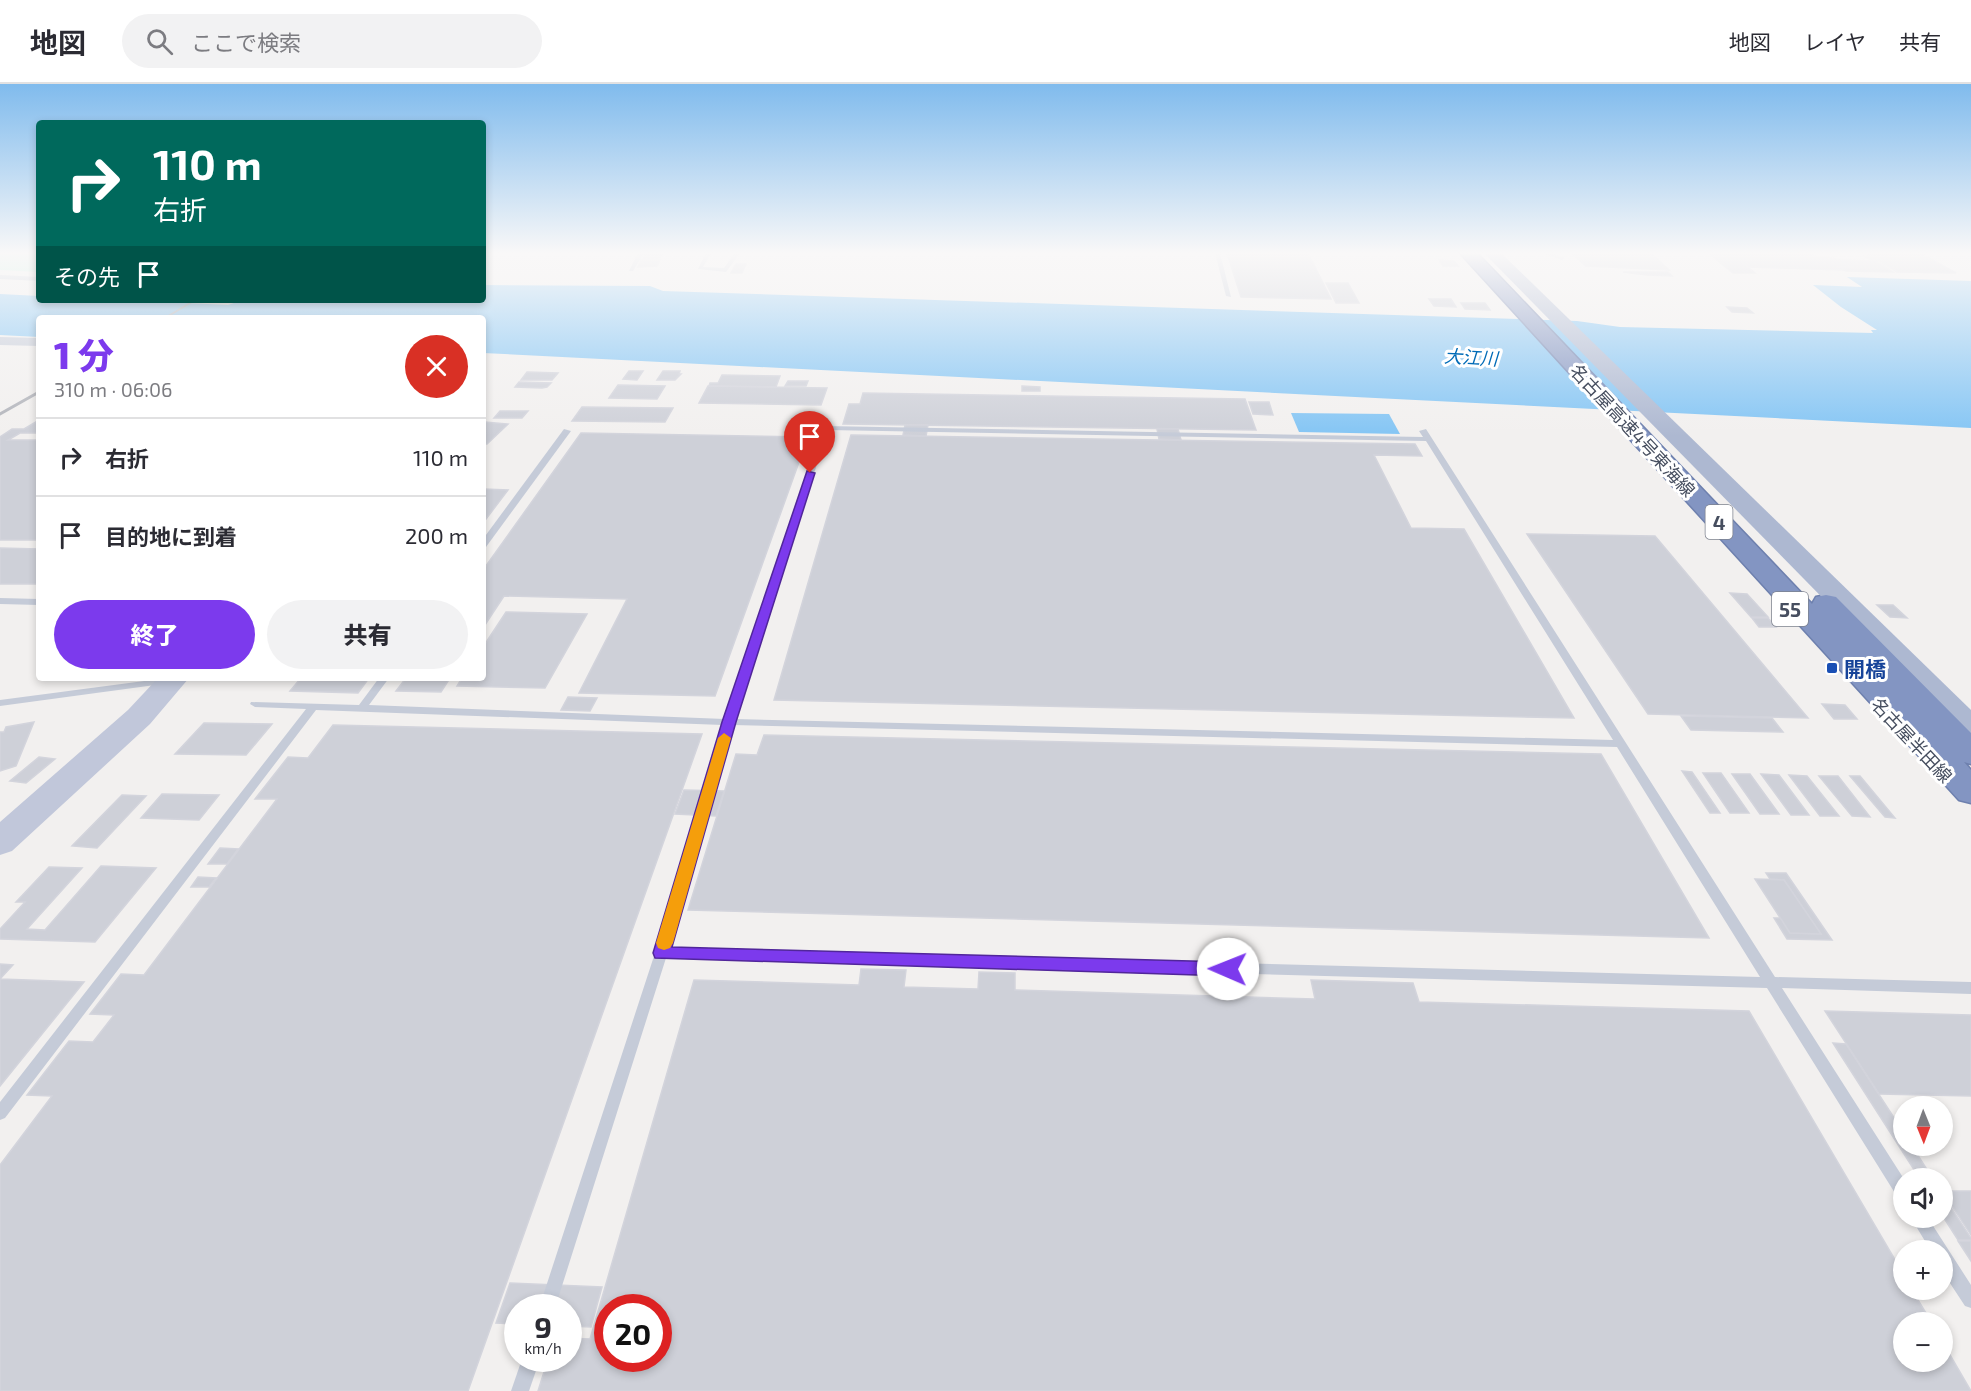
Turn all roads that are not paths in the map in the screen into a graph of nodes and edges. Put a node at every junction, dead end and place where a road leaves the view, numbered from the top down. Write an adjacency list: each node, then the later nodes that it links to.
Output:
1 (1517, 314): 23 (main road, 名古屋半田線 / 55)
2 (1525, 314): 22 (highway, 名古屋高速4号東海線 / 4)
3 (1546, 314): 21 (highway, 名古屋高速4号東海線 / 4)
4 (1553, 314): 19 (main road, 55)
5 (0, 341): 6 (street)
6 (36, 342)
7 (567, 431): 8 (lane)
8 (486, 541)
9 (0, 602): 10 (lane)
10 (36, 602)
11 (158, 681): 14 (lane)
12 (170, 681): 24 (street)
13 (382, 681): 17 (lane)
14 (0, 703)
15 (255, 704): 16 (lane)
16 (314, 707): 17 (lane); 28 (lane)
17 (362, 708): 18 (lane)
18 (729, 722): 20 (lane); 20 (lane); 25 (lane)
19 (1971, 729)
20 (1621, 744): 26 (lane)
21 (1971, 753)
22 (1971, 791)
23 (1971, 804)
24 (0, 842)
25 (661, 953): 26 (lane); 31 (lane)
26 (1772, 985): 27 (lane); 29 (lane)
27 (1971, 988)
28 (0, 1113)
29 (1893, 1176)
30 (1953, 1272): 32 (lane)
31 (551, 1294)
32 (1971, 1300)
33 (527, 1372): 34 (lane)
34 (520, 1391)

